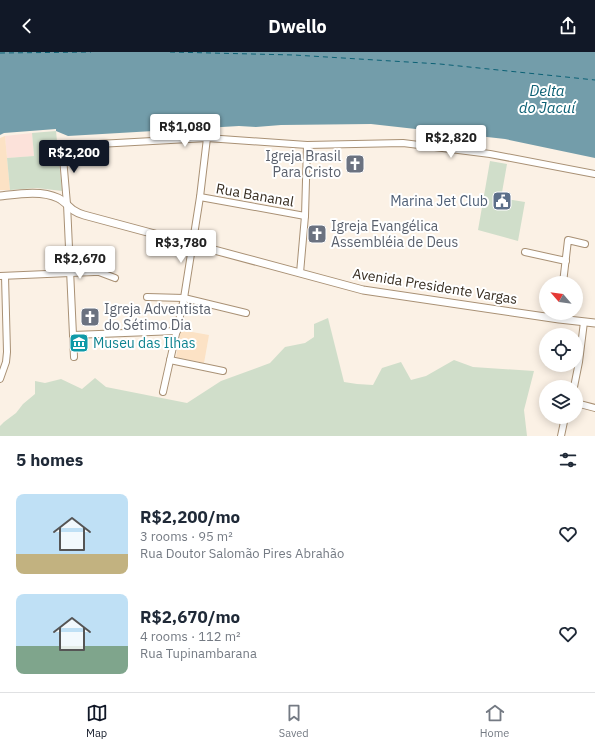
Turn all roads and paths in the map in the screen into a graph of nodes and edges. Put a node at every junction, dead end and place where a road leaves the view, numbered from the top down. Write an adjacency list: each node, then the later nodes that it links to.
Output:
1 (207, 138): 2 (street); 5 (street); 6 (street)
2 (307, 145): 3 (street); 7 (street)
3 (595, 174)
4 (0, 196): 6 (street, Avenida Presidente Vargas)
5 (200, 197): 7 (street, Rua Bananal); 8 (street)
6 (67, 204): 8 (street, Avenida Presidente Vargas); 12 (street)
7 (305, 216): 13 (street)
8 (193, 244): 13 (street, Avenida Presidente Vargas); 18 (street)
9 (585, 244): 11 (street)
10 (525, 252): 11 (street)
11 (566, 261): 15 (street)
12 (70, 273): 14 (street); 16 (street); 25 (street)
13 (300, 273): 20 (street, Avenida Presidente Vargas)
14 (3, 276): 29 (street)
15 (564, 276)
16 (115, 278)
17 (147, 297): 18 (street)
18 (184, 298): 19 (street); 24 (street)
19 (246, 313)
20 (539, 313)
21 (576, 320): 22 (street, Avenida Presidente Vargas)
22 (584, 322): 23 (street, Avenida Presidente Vargas); 30 (street)
23 (595, 323)
24 (177, 331): 25 (street); 27 (street)
25 (73, 335): 26 (street)
26 (74, 357)
27 (170, 360): 28 (street); 31 (street)
28 (222, 371)
29 (0, 380)
30 (575, 380)
31 (163, 392)
32 (583, 405): 33 (street)
33 (595, 408)
34 (564, 424): 35 (street)
35 (561, 436)

